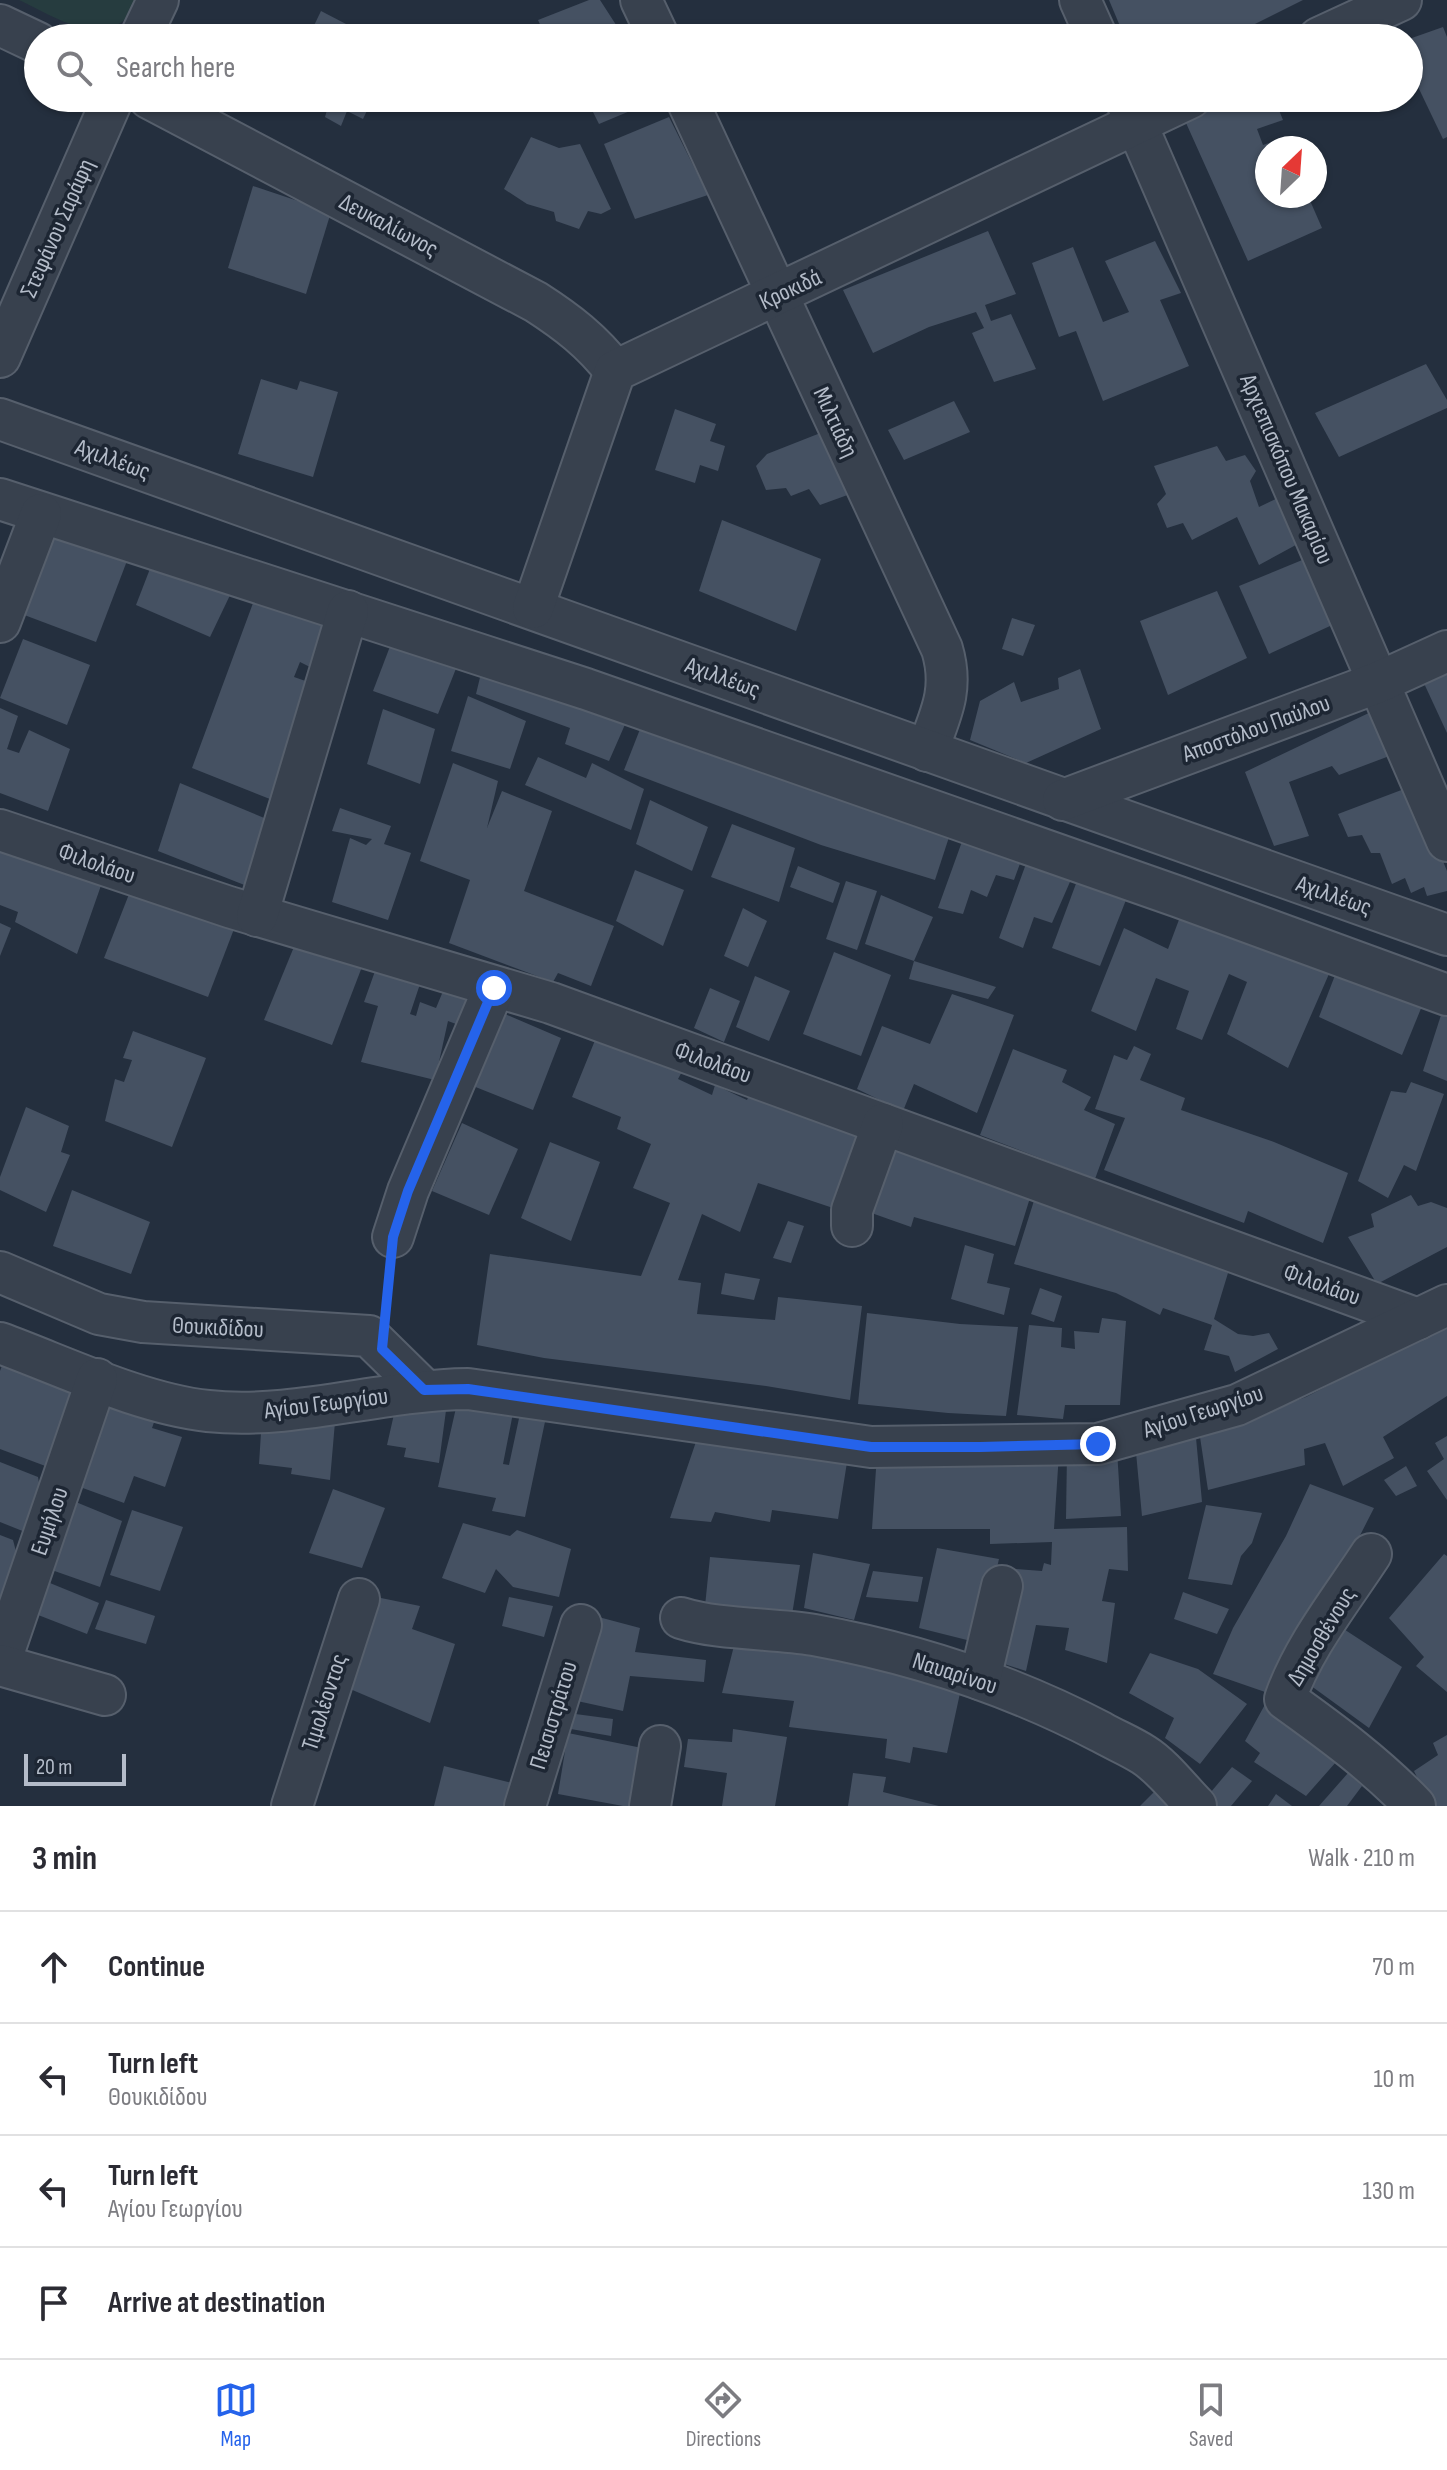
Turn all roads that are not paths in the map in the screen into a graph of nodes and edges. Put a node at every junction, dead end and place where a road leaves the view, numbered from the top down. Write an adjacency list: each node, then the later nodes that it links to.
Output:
1 (158, 0): 5 (street)
2 (641, 0): 6 (street)
3 (1080, 0): 7 (street)
4 (1401, 0): 8 (street)
5 (147, 24)
6 (652, 24)
7 (1091, 24)
8 (1349, 24)
9 (0, 25): 10 (street)
10 (24, 36)
11 (107, 112): 17 (street, Στεφάνου Σαράφη)
12 (176, 112): 18 (street, Δευκαλίωνος)
13 (692, 112): 16 (street, Μιλτιάδη)
14 (1127, 112): 16 (street, Κροκιδά)
15 (1132, 112): 26 (street, Αρχιεπισκόπου Μακαρίου)
16 (777, 295): 18 (street, Κροκιδά); 27 (street, Μιλτιάδη)
17 (0, 357)
18 (615, 371): 22 (street)
19 (0, 419): 22 (street, Αχιλλέως)
20 (0, 499): 21 (street)
21 (41, 514): 23 (street); 24 (street)
22 (533, 608): 27 (street, Αχιλλέως)
23 (348, 611): 31 (street); 34 (street)
24 (0, 622)
25 (1447, 651): 26 (street, Αποστόλου Παύλου)
26 (1379, 682): 28 (street, Αποστόλου Παύλου); 30 (street, Αρχιεπισκόπου Μακαρίου)
27 (927, 751): 28 (street, Αχιλλέως)
28 (1063, 800): 32 (street, Αχιλλέως)
29 (0, 830): 31 (street, Φιλολάου)
30 (1447, 841)
31 (257, 916): 33 (street, Φιλολάου)
32 (1447, 935)
33 (494, 988): 35 (street, Φιλολάου); 37 (street)
34 (1447, 995)
35 (883, 1124): 36 (street); 39 (street, Φιλολάου)
36 (852, 1226)
37 (393, 1237)
38 (0, 1272): 42 (street, Θουκιδίδου)
39 (1432, 1312): 42 (street, Αγίου Γεωργίου)
40 (0, 1343): 41 (street, Αγίου Γεωργίου)
41 (97, 1379): 42 (street, Αγίου Γεωργίου); 48 (street, Ευμήλου)
42 (424, 1390)
43 (1371, 1554): 56 (street, Δημοσθένους)
44 (1002, 1586): 49 (street)
45 (359, 1599): 52 (street, Τιμολέοντος)
46 (681, 1618): 49 (street, Ναυαρίνου)
47 (581, 1625): 53 (street, Πεισιστράτου)
48 (0, 1664): 50 (street)
49 (980, 1679): 55 (street, Ναυαρίνου)
50 (105, 1695)
51 (660, 1746): 54 (street)
52 (292, 1806)
53 (525, 1806)
54 (650, 1806)
55 (1196, 1806)
56 (1415, 1806)

